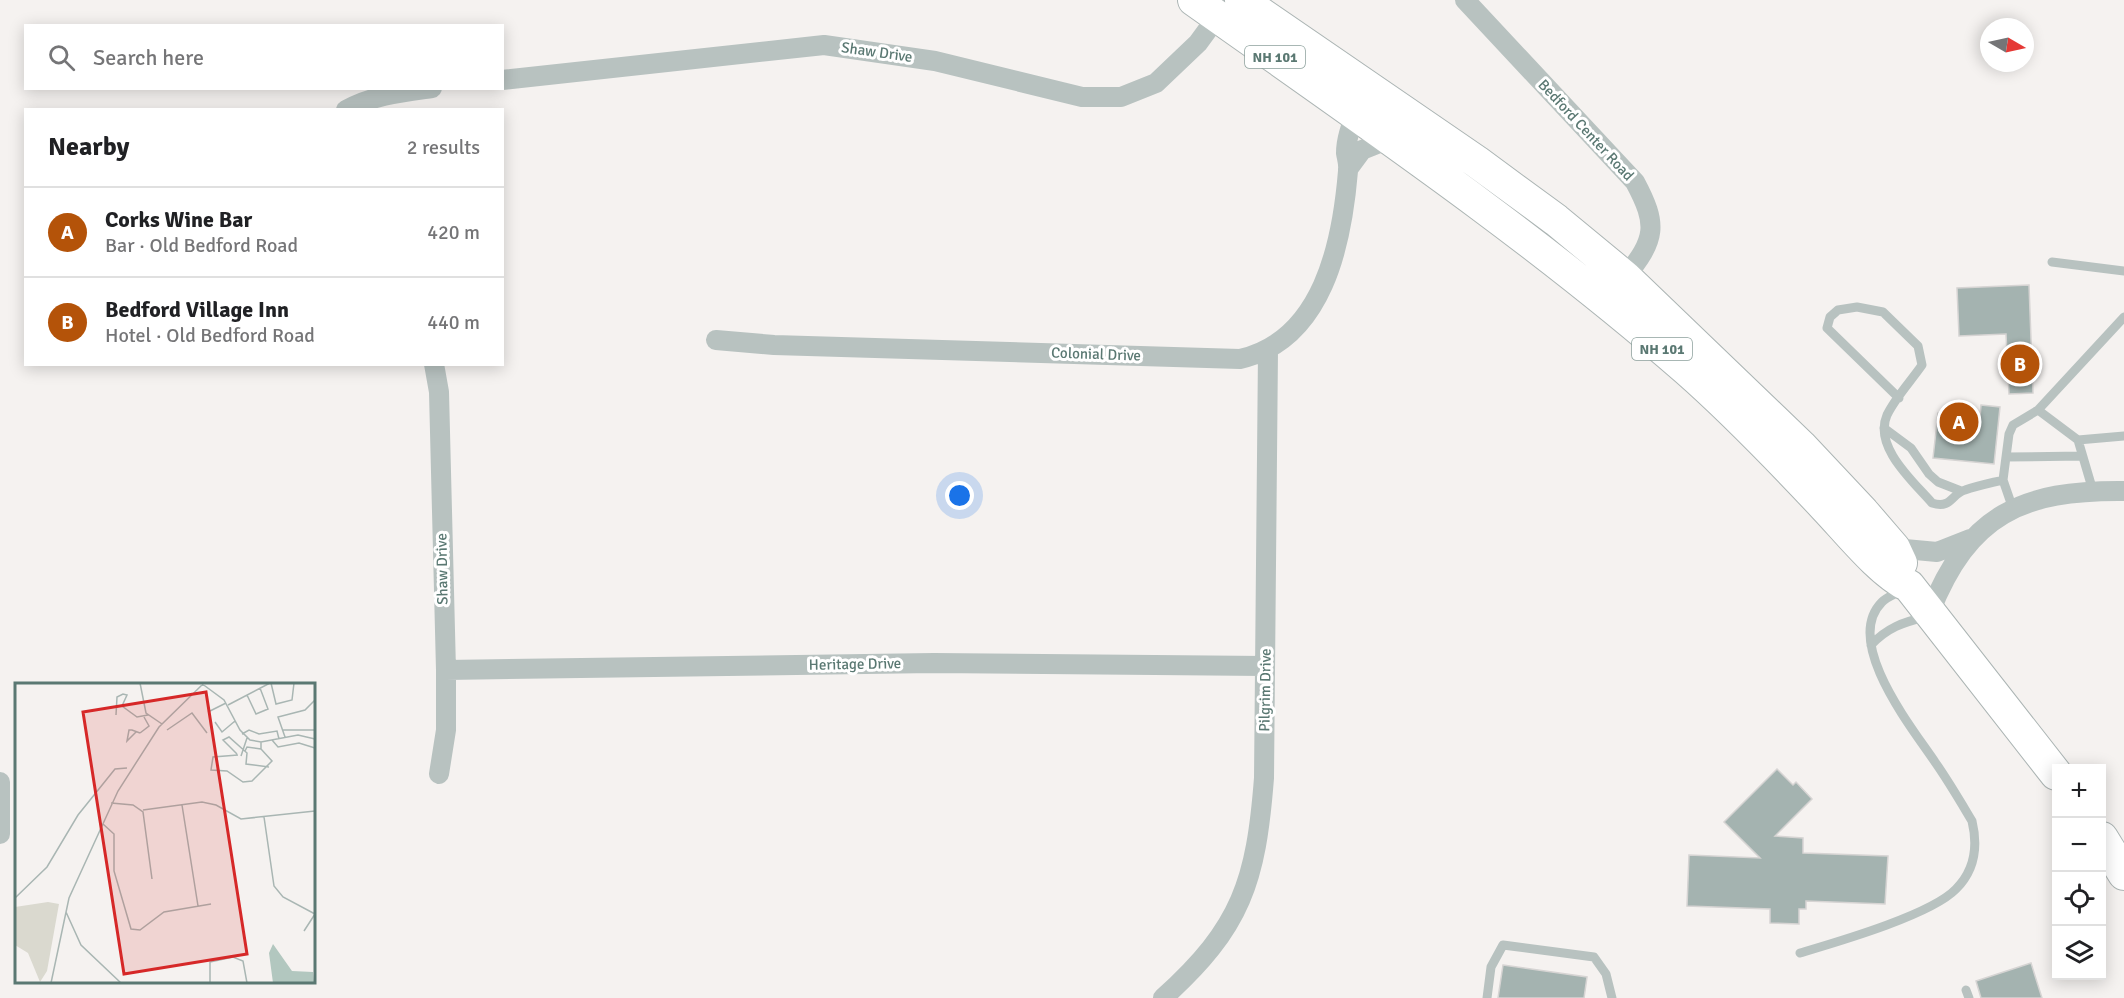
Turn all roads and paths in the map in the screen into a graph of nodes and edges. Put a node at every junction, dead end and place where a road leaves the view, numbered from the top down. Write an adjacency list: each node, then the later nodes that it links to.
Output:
1 (1465, 0): 11 (street, Bedford Center Road)
2 (1218, 6): 3 (street, Shaw Drive); 6 (highway, NH 101); 7 (highway, NH 101)
3 (504, 80)
4 (416, 90): 5 (street)
5 (349, 108)
6 (1356, 113): 7 (highway, NH 101); 8 (street, Colonial Drive)
7 (1401, 127): 8 (street); 11 (highway, NH 101); 30 (highway, NH 101)
8 (1348, 169): 14 (street, Colonial Drive)
9 (2052, 262): 10 (lane)
10 (2124, 271)
11 (1625, 277): 29 (highway, NH 101)
12 (2124, 317): 17 (lane)
13 (716, 340): 14 (street, Colonial Drive)
14 (1268, 350): 33 (street, Pilgrim Drive)
15 (434, 366): 34 (street, Shaw Drive)
16 (1899, 398): 16 (lane); 18 (lane)
17 (2038, 410): 20 (lane); 22 (lane)
18 (1884, 428): 24 (lane); 24 (lane)
19 (2124, 436): 20 (lane)
20 (2078, 440): 21 (lane)
21 (2082, 456): 22 (lane); 25 (lane)
22 (2006, 457): 23 (lane)
23 (2003, 480): 24 (lane); 27 (lane)
24 (1961, 491)
25 (2093, 491): 26 (street); 27 (street)
26 (2124, 491)
27 (2013, 509): 28 (street)
28 (1972, 538): 29 (street); 31 (street)
29 (1894, 548): 30 (highway, NH 101)
30 (1910, 586): 31 (highway, NH 101); 32 (lane)
31 (1932, 614): 32 (lane); 35 (highway, NH 101)
32 (1871, 645): 41 (lane)
33 (1265, 666): 34 (street, Heritage Drive); 42 (street, Pilgrim Drive)
34 (446, 670): 36 (street, Shaw Drive)
35 (2052, 769)
36 (439, 774)
37 (0, 782): 38 (street)
38 (0, 834)
39 (2106, 845): 40 (highway)
40 (2124, 874)
41 (1800, 953)
42 (1163, 998)
43 (1487, 998): 44 (lane)
44 (1612, 998)

